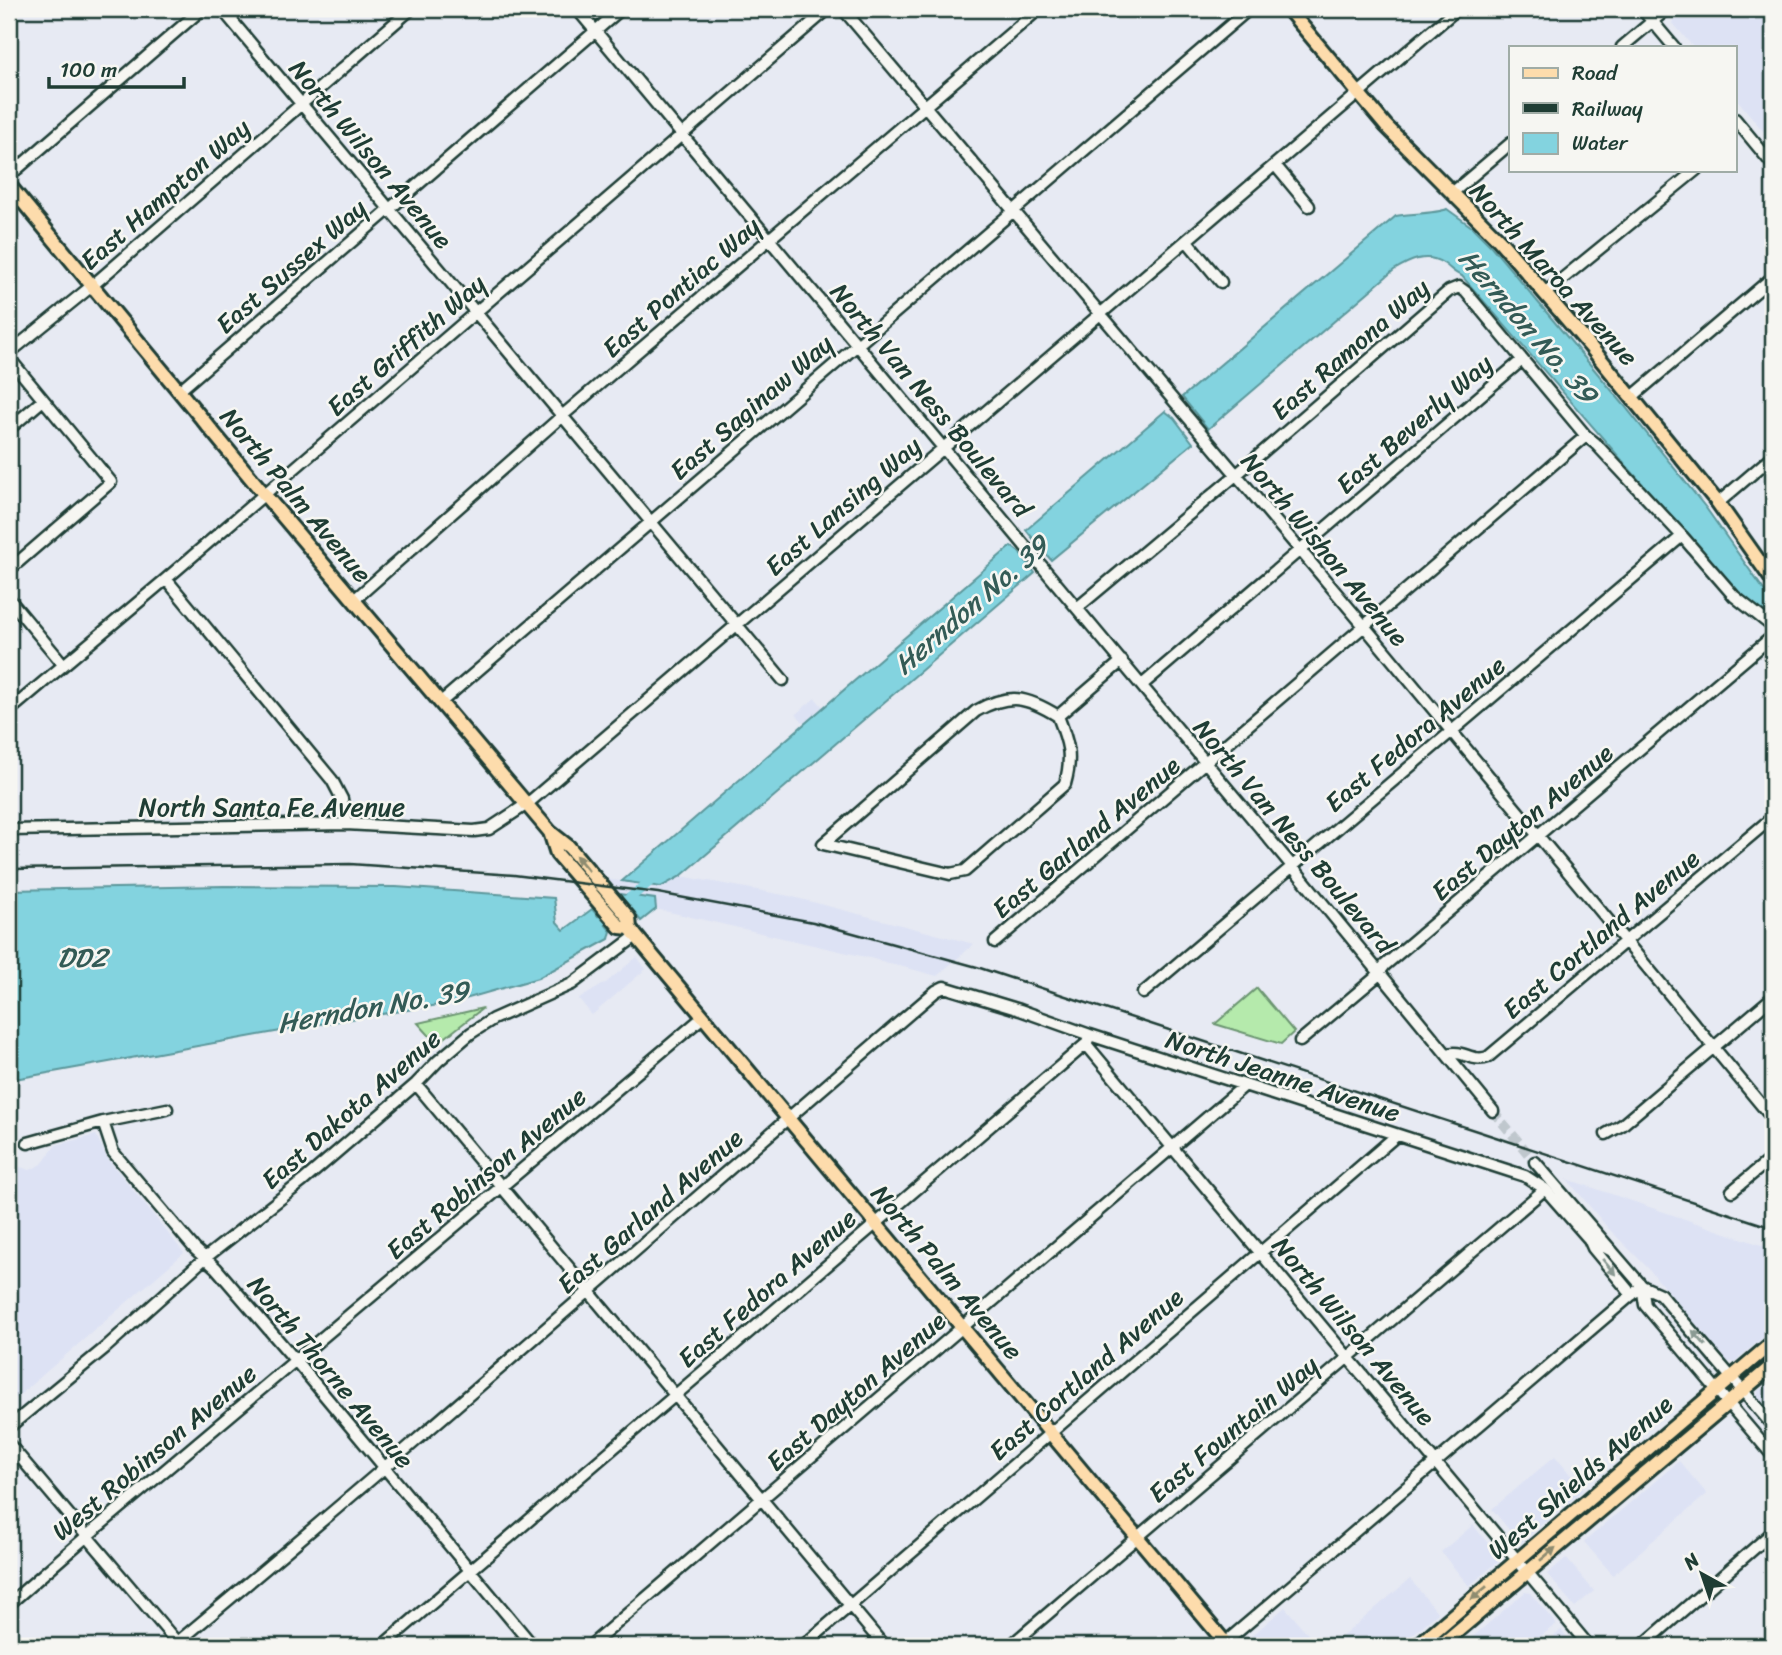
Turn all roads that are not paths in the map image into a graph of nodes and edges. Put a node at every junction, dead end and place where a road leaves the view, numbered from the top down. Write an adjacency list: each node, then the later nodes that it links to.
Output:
1 (202, 9): 29 (street)
2 (222, 9): 19 (street, North Wilson Avenue)
3 (411, 9): 19 (street, East Hampton Way)
4 (577, 9): 15 (street, North Van Ness Boulevard)
5 (621, 9): 15 (street, East Sussex Way)
6 (828, 9): 23 (street, East Griffith Way)
7 (843, 9): 20 (street, North Wishon Avenue)
8 (1039, 9): 20 (street, East Pontiac Way)
9 (1249, 9): 34 (street, East Saginaw Way)
10 (1288, 9): 18 (main road, North Maroa Avenue)
11 (1457, 9): 18 (street, East Lansing Way)
12 (1642, 9): 14 (street)
13 (1667, 9): 14 (street)
14 (1652, 22): 16 (street); 17 (street)
15 (596, 31): 23 (street, North Van Ness Boulevard); 33 (street, East Sussex Way)
16 (1623, 46)
17 (1673, 46)
18 (1357, 94): 26 (street, East Lansing Way); 31 (main road, North Maroa Avenue)
19 (301, 103): 33 (street, North Wilson Avenue); 39 (street, East Hampton Way)
20 (925, 106): 34 (street, North Wishon Avenue); 35 (street, East Pontiac Way)
21 (1736, 120): 22 (street)
22 (1744, 130): 24 (street); 27 (street)
23 (682, 134): 35 (street, North Van Ness Boulevard); 41 (street, East Griffith Way)
24 (1736, 137)
25 (1509, 145): 31 (street)
26 (1275, 165): 32 (street); 36 (street, East Lansing Way)
27 (1773, 165)
28 (1694, 172): 40 (street)
29 (9, 176)
30 (9, 185): 39 (main road, North Palm Avenue)
31 (1452, 193): 40 (main road, North Maroa Avenue)
32 (1309, 206)
33 (389, 208): 41 (street, North Wilson Avenue); 46 (street, East Sussex Way)
34 (1014, 209): 42 (street, North Wishon Avenue); 43 (street, East Saginaw Way)
35 (769, 238): 43 (street, North Van Ness Boulevard); 49 (street, East Pontiac Way)
36 (1187, 241): 38 (street); 42 (street, East Lansing Way)
37 (1773, 277): 47 (street)
38 (1221, 282)
39 (93, 285): 44 (street, East Hampton Way); 46 (main road, North Palm Avenue)
40 (1545, 293): 47 (main road, North Maroa Avenue)
41 (476, 313): 49 (street, North Wilson Avenue); 55 (street, East Griffith Way)
42 (1100, 314): 52 (street, East Lansing Way); 54 (street, North Wishon Avenue)
43 (857, 344): 52 (street, North Van Ness Boulevard); 57 (street, East Saginaw Way)
44 (9, 355): 48 (street)
45 (1522, 359): 51 (street); 54 (street, East Ramona Way); 59 (street, East Beverly Way)
46 (180, 390): 55 (main road, North Palm Avenue)
47 (1632, 397): 56 (main road, North Maroa Avenue)
48 (43, 400): 50 (street); 60 (street)
49 (562, 416): 57 (street, North Wilson Avenue); 64 (street, East Pontiac Way)
50 (9, 429)
51 (1586, 436): 58 (street); 67 (street, East Garland Avenue)
52 (943, 448): 65 (street, North Van Ness Boulevard); 66 (street, East Lansing Way)
53 (1773, 456): 56 (street)
54 (1236, 475): 59 (street, North Wishon Avenue); 65 (street, East Ramona Way)
55 (264, 494): 61 (street, East Griffith Way); 64 (main road, North Palm Avenue)
56 (1718, 503): 62 (main road, North Maroa Avenue)
57 (649, 521): 66 (street, North Wilson Avenue); 74 (street, East Saginaw Way)
58 (1682, 536): 68 (street); 77 (street, East Fedora Avenue)
59 (1300, 551): 67 (street, North Wishon Avenue); 73 (street, East Beverly Way)
60 (9, 570)
61 (166, 579): 71 (street, East Griffith Way); 81 (street)
62 (1773, 580)
63 (9, 599): 71 (street)
64 (354, 600): 74 (main road, North Palm Avenue)
65 (1077, 608): 70 (street, North Van Ness Boulevard)
66 (736, 626): 72 (street, North Wilson Avenue); 79 (street, East Lansing Way)
67 (1364, 627): 77 (street, North Wishon Avenue); 78 (street, East Garland Avenue)
68 (1773, 627)
69 (1773, 636): 83 (street, East Dayton Avenue)
70 (1122, 661): 73 (street, North Van Ness Boulevard); 76 (street)
71 (63, 664): 75 (street, East Griffith Way)
72 (783, 680)
73 (1142, 685): 78 (street, North Van Ness Boulevard)
74 (441, 702): 79 (main road, North Palm Avenue)
75 (9, 711)
76 (1058, 716): 76 (street)
77 (1451, 731): 83 (street, North Wishon Avenue); 84 (street, East Fedora Avenue)
78 (1206, 763): 84 (street, North Van Ness Boulevard); 87 (street, East Garland Avenue)
79 (527, 804): 81 (street, North Santa Fe Avenue); 85 (main road, North Palm Avenue)
80 (1773, 817): 86 (street, East Cortland Avenue)
81 (346, 824): 82 (street, North Santa Fe Avenue)
82 (9, 830)
83 (1538, 836): 86 (street, North Wishon Avenue); 88 (street, East Dayton Avenue)
84 (1292, 866): 88 (street, North Van Ness Boulevard); 90 (street, East Fedora Avenue)
85 (628, 927): 92 (main road, North Palm Avenue); 97 (street, East Dakota Avenue)
86 (1626, 941): 95 (street, North Wishon Avenue); 96 (street, East Cortland Avenue)
87 (995, 942)
88 (1380, 972): 94 (street, East Dayton Avenue); 96 (street, North Van Ness Boulevard)
89 (944, 988): 93 (street, North Jeanne Avenue); 101 (street, East Garland Avenue)
90 (1143, 993)
91 (1773, 997): 95 (street)
92 (703, 1017): 101 (main road, North Palm Avenue); 110 (street, East Robinson Avenue)
93 (1088, 1040): 98 (street, North Jeanne Avenue); 107 (street, North Wilson Avenue); 113 (street, East Fedora Avenue)
94 (1300, 1041)
95 (1715, 1047): 102 (street, North Wishon Avenue); 104 (street)
96 (1448, 1054): 100 (street, North Van Ness Boulevard)
97 (416, 1084): 110 (street); 117 (street, East Dakota Avenue)
98 (1244, 1086): 105 (street, North Jeanne Avenue); 107 (street, East Dayton Avenue)
99 (167, 1109): 103 (street)
100 (1493, 1111)
101 (788, 1117): 113 (main road, North Palm Avenue); 119 (street, East Garland Avenue)
102 (1773, 1119)
103 (103, 1122): 106 (street); 117 (street, North Thorne Avenue)
104 (1606, 1134)
105 (1397, 1135): 111 (street, North Jeanne Avenue); 116 (street, East Cortland Avenue)
106 (29, 1143)
107 (1172, 1148): 116 (street, North Wilson Avenue); 121 (street, East Dayton Avenue)
108 (1773, 1157): 112 (street)
109 (1535, 1162): 115 (street)
110 (501, 1187): 119 (street); 124 (street, East Robinson Avenue)
111 (1545, 1189): 114 (street, North Jeanne Avenue); 123 (street, East Fountain Way)
112 (1732, 1191)
113 (875, 1223): 121 (main road, North Palm Avenue); 129 (street, East Fedora Avenue)
114 (1588, 1238): 115 (street, North Jeanne Avenue); 120 (street, North Jeanne Avenue, one-way to 120)
115 (1612, 1251): 118 (street)
116 (1260, 1253): 123 (street, North Wilson Avenue); 133 (street, East Cortland Avenue)
117 (205, 1258): 124 (street, North Thorne Avenue); 132 (street, East Dakota Avenue)
118 (1642, 1286): 120 (street); 126 (street, one-way to 118); 127 (street)
119 (589, 1293): 129 (street); 137 (street, East Garland Avenue)
120 (1632, 1295): 136 (street)
121 (962, 1327): 133 (main road, North Palm Avenue); 138 (street, East Dayton Avenue)
122 (1773, 1342): 126 (main road, West Shields Avenue)
123 (1349, 1358): 136 (street, North Wilson Avenue); 141 (street, East Fountain Way)
124 (296, 1361): 137 (street, North Thorne Avenue); 140 (street, West Robinson Avenue)
125 (1773, 1364): 128 (main road, West Shields Avenue)
126 (1732, 1377): 127 (main road, West Shields Avenue); 128 (street)
127 (1717, 1389): 130 (street); 142 (main road, West Shields Avenue)
128 (1743, 1390): 130 (main road, West Shields Avenue); 131 (street)
129 (674, 1396): 138 (street); 143 (street, East Fedora Avenue)
130 (1728, 1403): 135 (street); 144 (main road, West Shields Avenue, one-way to 130)
131 (1773, 1426)
132 (9, 1427)
133 (1050, 1432): 141 (main road, North Palm Avenue); 146 (street, East Cortland Avenue)
134 (9, 1444): 140 (street)
135 (1773, 1456)
136 (1437, 1462): 142 (street, North Wilson Avenue); 148 (street)
137 (384, 1468): 143 (street, North Thorne Avenue); 147 (street, East Garland Avenue)
138 (762, 1500): 146 (street); 151 (street, East Dayton Avenue)
139 (1773, 1532): 158 (street)
140 (87, 1536): 145 (street, West Robinson Avenue); 147 (street)
141 (1137, 1537): 148 (main road, North Palm Avenue); 154 (street, East Fountain Way)
142 (1518, 1560): 144 (street, North Wilson Avenue); 155 (main road, West Shields Avenue, one-way to 155)
143 (470, 1570): 149 (street, East Fedora Avenue); 150 (street, North Thorne Avenue)
144 (1527, 1571): 156 (main road, West Shields Avenue); 157 (street, North Wilson Avenue)
145 (9, 1604)
146 (851, 1605): 152 (street, East Cortland Avenue); 153 (street)
147 (177, 1645)
148 (1225, 1645)
149 (382, 1646)
150 (533, 1646)
151 (590, 1646)
152 (803, 1646)
153 (884, 1646)
154 (1010, 1646)
155 (1417, 1646)
156 (1440, 1646)
157 (1589, 1646)
158 (1642, 1646)

